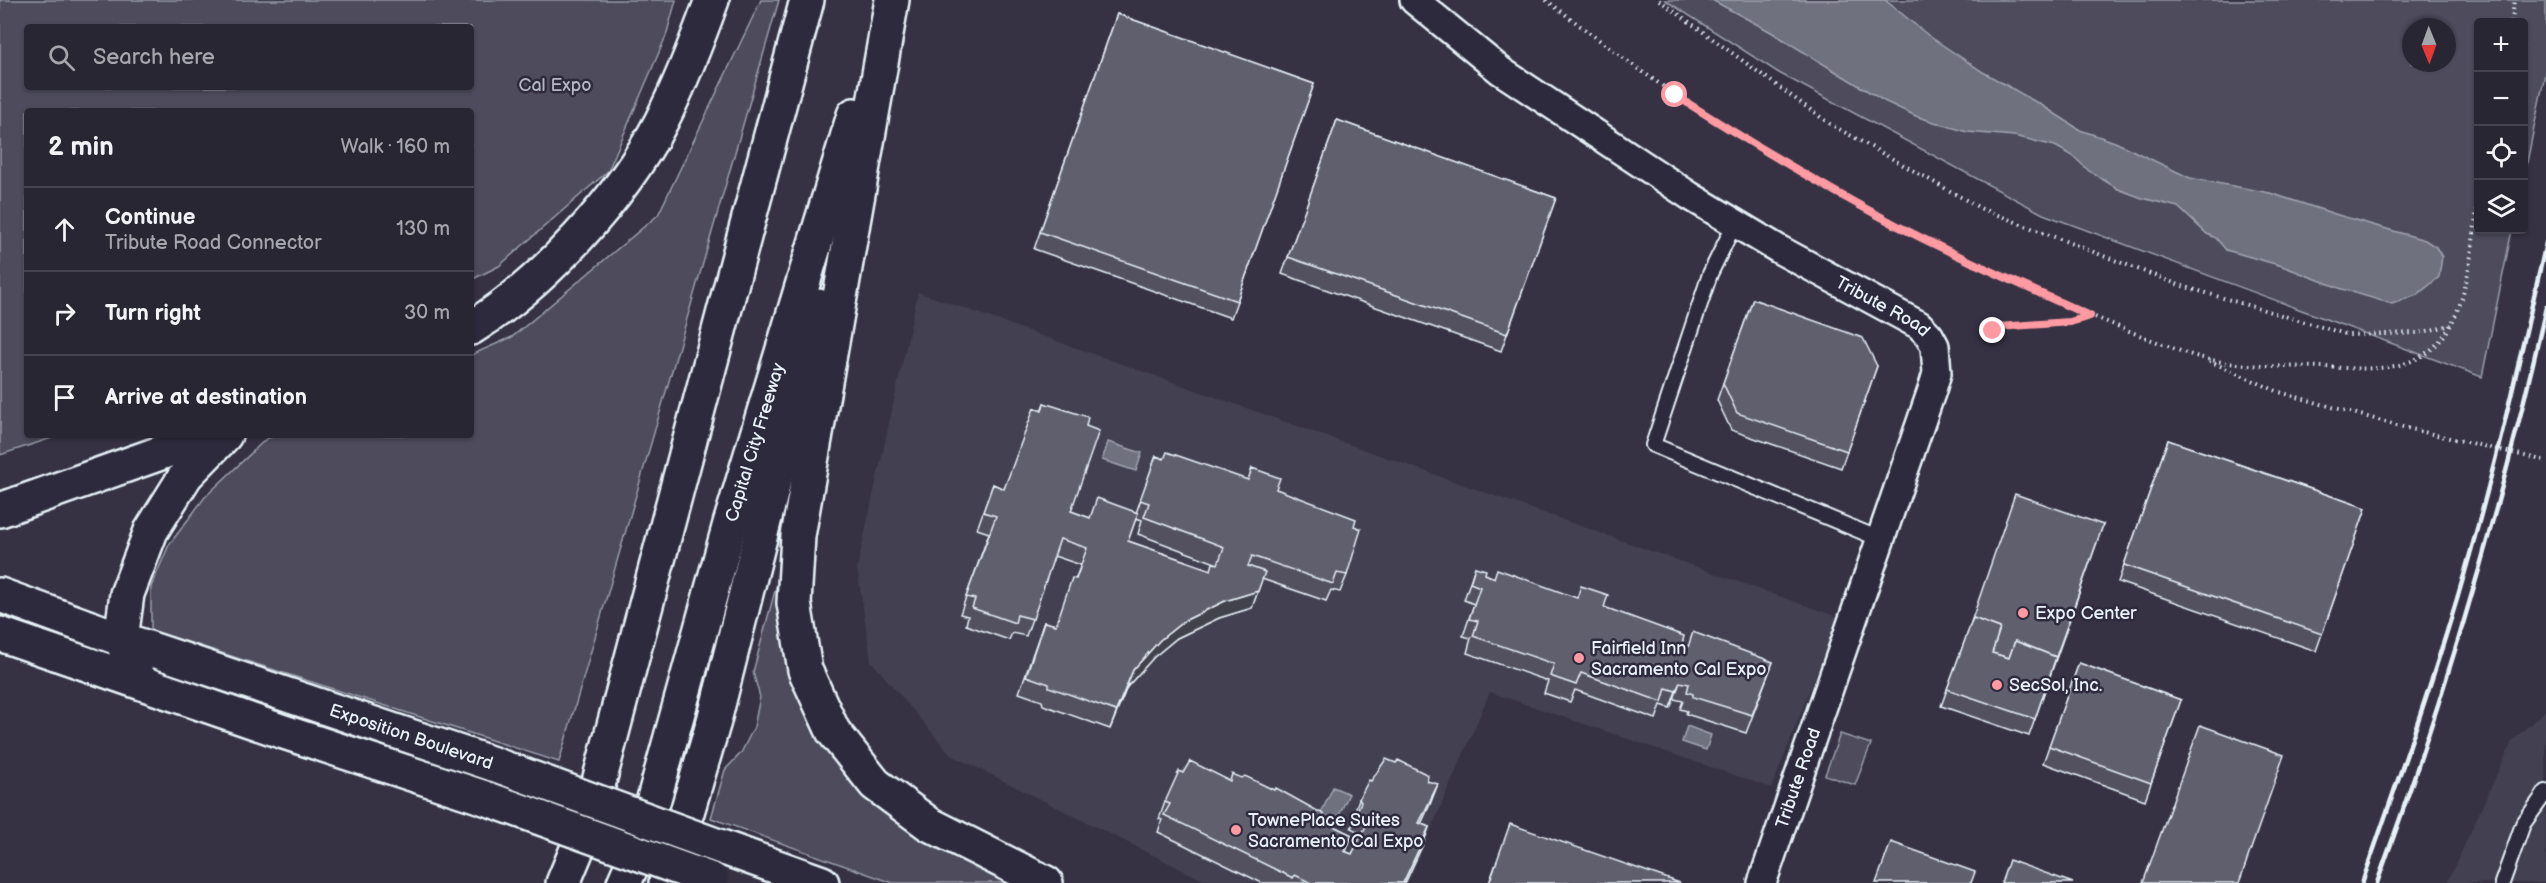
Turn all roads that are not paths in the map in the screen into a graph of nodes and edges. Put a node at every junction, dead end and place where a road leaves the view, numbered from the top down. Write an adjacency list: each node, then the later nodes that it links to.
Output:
1 (711, 0): 7 (main road)
2 (807, 0): 17 (main road)
3 (890, 0): 5 (main road, Capital City Freeway); 24 (main road)
4 (1414, 0): 6 (street, Tribute Road)
5 (873, 52): 21 (main road, Capital City Freeway); 22 (main road)
6 (1735, 223): 11 (street, Tribute Road); 11 (lane)
7 (474, 326)
8 (203, 438): 10 (main road)
9 (222, 438): 14 (main road)
10 (0, 510)
11 (1882, 540): 25 (street, Tribute Road)
12 (0, 595): 14 (main road, Exposition Boulevard)
13 (0, 634): 15 (main road, Exposition Boulevard)
14 (121, 639): 15 (main road); 23 (main road, Exposition Boulevard, bridge)
15 (140, 681): 18 (main road, Exposition Boulevard, bridge)
16 (2546, 792): 26 (lane)
17 (579, 848): 19 (main road); 20 (main road)
18 (716, 881)
19 (557, 883)
20 (563, 883)
21 (624, 883)
22 (666, 883)
23 (822, 883)
24 (1046, 883)
25 (1762, 883)
26 (2502, 883)

